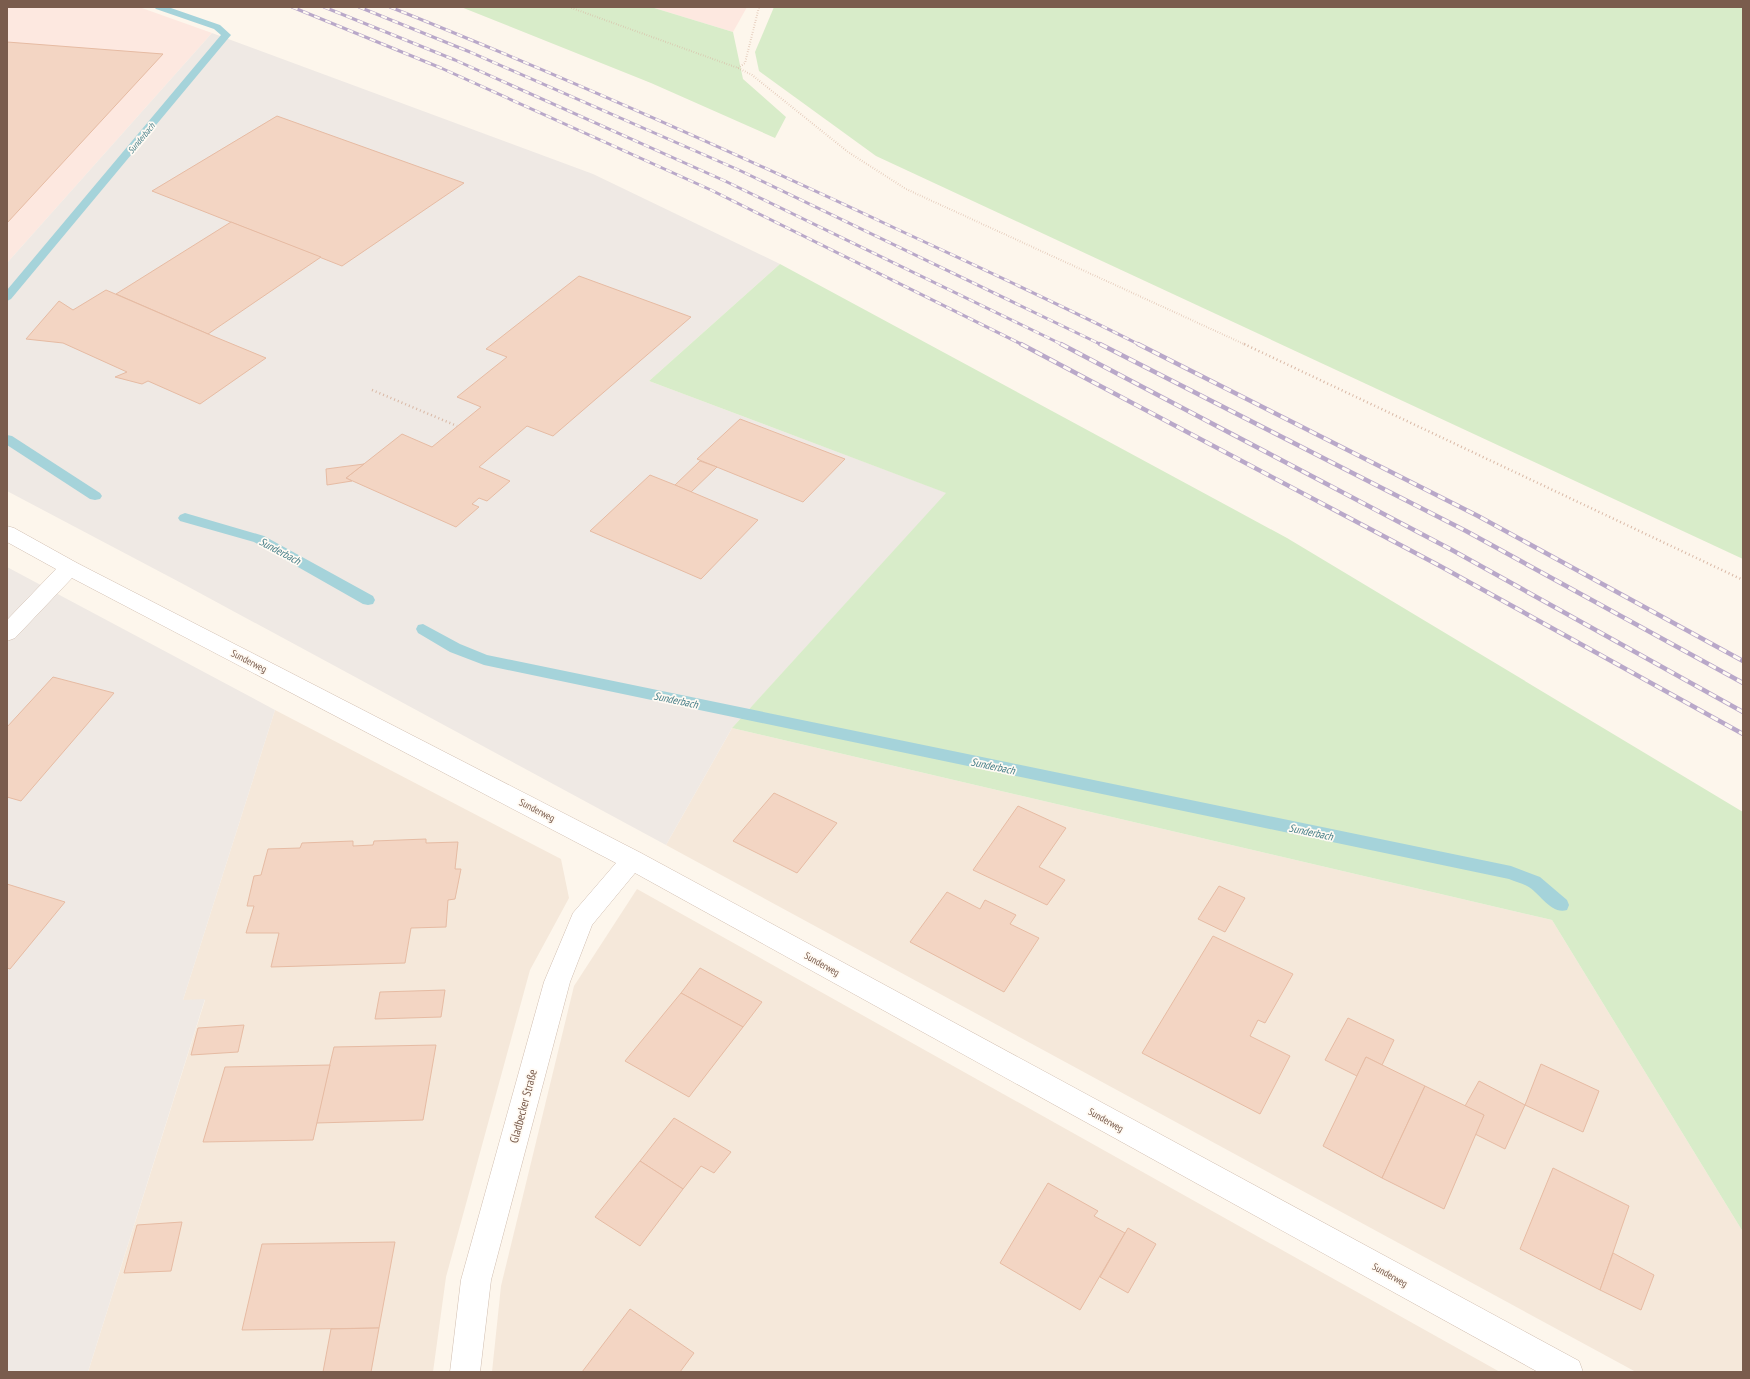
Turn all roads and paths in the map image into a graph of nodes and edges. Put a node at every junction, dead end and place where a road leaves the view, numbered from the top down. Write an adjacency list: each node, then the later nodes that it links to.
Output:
1 (569, 7): 3 (path)
2 (759, 7): 3 (path)
3 (738, 68): 8 (path)
4 (372, 390): 5 (path)
5 (457, 426)
6 (7, 533): 7 (street, Sunderweg)
7 (70, 568): 9 (street); 10 (street, Sunderweg)
8 (1743, 580)
9 (7, 633)
10 (632, 860): 11 (street, Gladbecker Straße); 12 (street, Sunderweg)
11 (465, 1372)
12 (1568, 1372)

